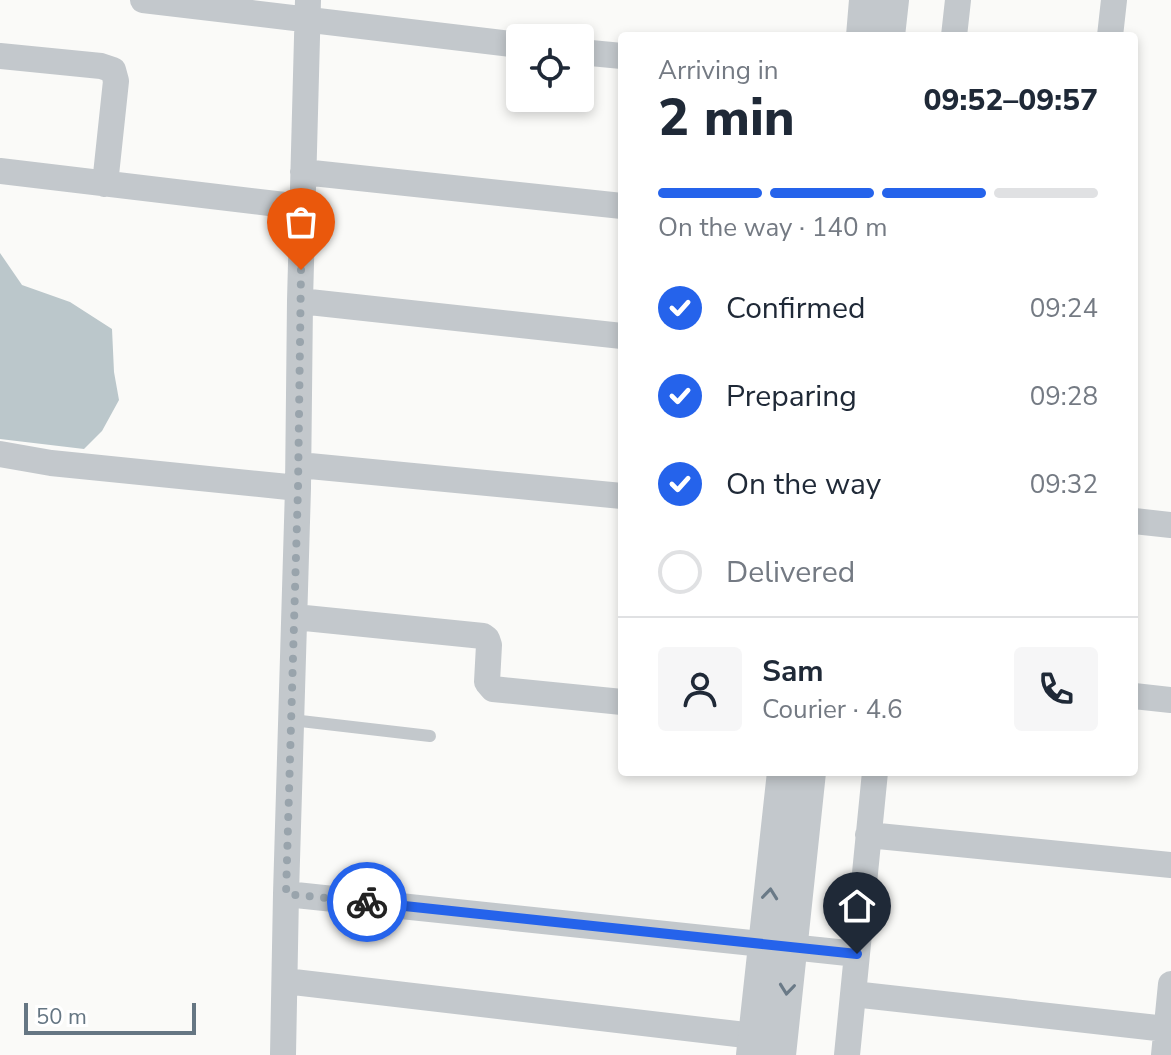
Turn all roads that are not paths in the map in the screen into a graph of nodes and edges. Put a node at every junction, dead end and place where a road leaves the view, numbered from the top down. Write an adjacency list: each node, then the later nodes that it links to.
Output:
1 (143, 0): 6 (street)
2 (865, 0): 7 (street)
3 (893, 0): 8 (street)
4 (958, 0): 9 (street)
5 (1114, 0): 10 (street)
6 (308, 9): 11 (street); 16 (street)
7 (862, 32)
8 (889, 32)
9 (954, 32)
10 (1110, 32)
11 (506, 43)
12 (594, 53): 14 (street)
13 (0, 56): 17 (street)
14 (618, 56)
15 (0, 171): 17 (street)
16 (303, 172): 18 (street); 19 (street)
17 (105, 184): 19 (street)
18 (618, 206)
19 (302, 207): 20 (street)
20 (300, 301): 21 (street); 23 (street)
21 (618, 336)
22 (0, 454): 23 (street)
23 (299, 476): 24 (street); 27 (street)
24 (618, 496)
25 (1138, 521): 26 (street)
26 (1171, 525)
27 (295, 617): 30 (street); 31 (street)
28 (1138, 696): 29 (street)
29 (1171, 700)
30 (618, 702)
31 (292, 720): 32 (lane); 38 (street)
32 (430, 736)
33 (783, 776): 39 (street, one-way to 33)
34 (809, 776): 39 (street)
35 (875, 776): 36 (street)
36 (868, 835): 37 (street); 40 (street)
37 (1171, 865)
38 (286, 894): 39 (street); 41 (street)
39 (778, 947): 40 (street); 45 (street)
40 (857, 954): 43 (street)
41 (285, 981): 45 (street); 46 (street)
42 (1171, 984): 44 (street)
43 (853, 994): 44 (street); 47 (street)
44 (1165, 1042)
45 (762, 1049)
46 (283, 1055)
47 (847, 1055)

